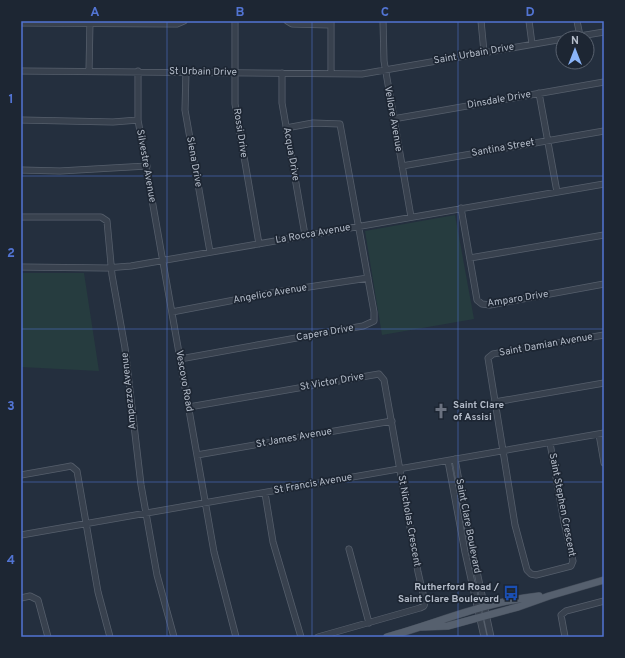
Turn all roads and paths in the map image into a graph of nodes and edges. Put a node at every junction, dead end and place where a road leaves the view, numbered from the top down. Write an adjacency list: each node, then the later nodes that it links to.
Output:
1 (184, 21): 7 (street)
2 (235, 21): 18 (street, Rossi Drive)
3 (287, 21): 9 (street)
4 (383, 21): 17 (street, Vellore Avenue)
5 (481, 21): 12 (street)
6 (529, 21): 11 (street)
7 (90, 22): 8 (street); 14 (street)
8 (21, 23)
9 (331, 23): 20 (street)
10 (555, 40): 11 (street, Saint Urbain Drive)
11 (532, 44): 12 (street, Saint Urbain Drive)
12 (484, 52): 17 (street, Saint Urbain Drive)
13 (21, 71): 14 (street, St Urbain Drive)
14 (89, 71): 15 (street, St Urbain Drive)
15 (138, 71): 16 (street, St Urbain Drive); 25 (street, Silvestre Avenue)
16 (186, 71): 18 (street, St Urbain Drive); 41 (street, Siena Drive)
17 (385, 71): 20 (street, St Urbain Drive); 23 (street, Vellore Avenue)
18 (235, 72): 19 (street, St Urbain Drive); 40 (street, Rossi Drive)
19 (282, 73): 20 (street, St Urbain Drive); 26 (street, Acqua Drive)
20 (331, 73)
21 (604, 82): 22 (street, Dinsdale Drive)
22 (539, 93): 23 (street, Dinsdale Drive); 28 (street)
23 (394, 118): 30 (street, Vellore Avenue)
24 (21, 120): 25 (street)
25 (138, 120): 29 (street, Silvestre Avenue)
26 (286, 128): 37 (street, Capera Drive); 39 (street, Acqua Drive)
27 (604, 131): 28 (street, Santina Street)
28 (548, 141): 30 (street, Santina Street); 33 (street)
29 (147, 166): 31 (street); 43 (street, Silvestre Avenue)
30 (402, 166): 36 (street, Vellore Avenue)
31 (21, 170)
32 (604, 184): 33 (street, La Rocca Avenue)
33 (556, 192): 34 (street, La Rocca Avenue)
34 (461, 208): 36 (street, La Rocca Avenue); 42 (street, Amparo Drive)
35 (21, 217): 45 (street, Ampezzo Avenue)
36 (411, 217): 37 (street, La Rocca Avenue)
37 (359, 226): 39 (street, La Rocca Avenue); 46 (street, Capera Drive)
38 (604, 235): 42 (street)
39 (305, 236): 40 (street, La Rocca Avenue)
40 (259, 244): 41 (street, La Rocca Avenue)
41 (210, 252): 43 (street, La Rocca Avenue)
42 (470, 258): 47 (street, Amparo Drive)
43 (163, 260): 45 (street, La Rocca Avenue); 48 (street, Vescovo Road)
44 (21, 267): 45 (street, La Rocca Avenue)
45 (112, 268): 66 (street, Ampezzo Avenue)
46 (368, 278): 48 (street, Angelico Avenue); 50 (street, Capera Drive)
47 (604, 284)
48 (172, 312): 50 (street, Vescovo Road)
49 (604, 335): 52 (street, Saint Damian Avenue)
50 (180, 359): 53 (street, Vescovo Road)
51 (604, 383): 52 (street)
52 (495, 402): 57 (street, Saint Damian Avenue)
53 (189, 407): 54 (street, St Victor Drive); 58 (street, Vescovo Road)
54 (392, 421): 58 (street, St James Avenue); 62 (street, St Victor Drive)
55 (602, 434): 56 (street, St Francis Avenue); 61 (street)
56 (550, 443): 57 (street, St Francis Avenue); 57 (street, Saint Stephen Crescent)
57 (504, 451): 59 (street, St Francis Avenue)
58 (197, 455): 65 (street, Vescovo Road)
59 (455, 460): 60 (street, St Francis Avenue); 74 (street, Saint Clare Boulevard)
60 (448, 461): 62 (street, St Francis Avenue); 74 (street, Saint Clare Boulevard)
61 (604, 463)
62 (400, 469): 64 (street, St Francis Avenue); 76 (street, St Nicholas Crescent)
63 (21, 475): 67 (street)
64 (265, 493): 65 (street, St Francis Avenue); 82 (street)
65 (205, 503): 66 (street, St Francis Avenue); 81 (street, Vescovo Road)
66 (146, 513): 67 (street, St Francis Avenue); 80 (street, Ampezzo Avenue)
67 (86, 524): 68 (street, St Francis Avenue); 79 (street)
68 (21, 535)
69 (349, 549): 76 (street)
70 (604, 580): 71 (main road)
71 (549, 596): 74 (main road); 75 (main road)
72 (21, 598): 78 (street)
73 (604, 601): 87 (street)
74 (481, 608): 75 (street, Saint Clare Boulevard); 77 (main road)
75 (483, 617): 77 (main road); 85 (street); 86 (street)
76 (369, 623): 83 (street, St Nicholas Crescent)
77 (422, 627): 84 (main road)
78 (48, 637)
79 (110, 637)
80 (174, 637)
81 (236, 637)
82 (301, 637)
83 (318, 637)
84 (387, 637)
85 (484, 637)
86 (491, 637)
87 (565, 637)

